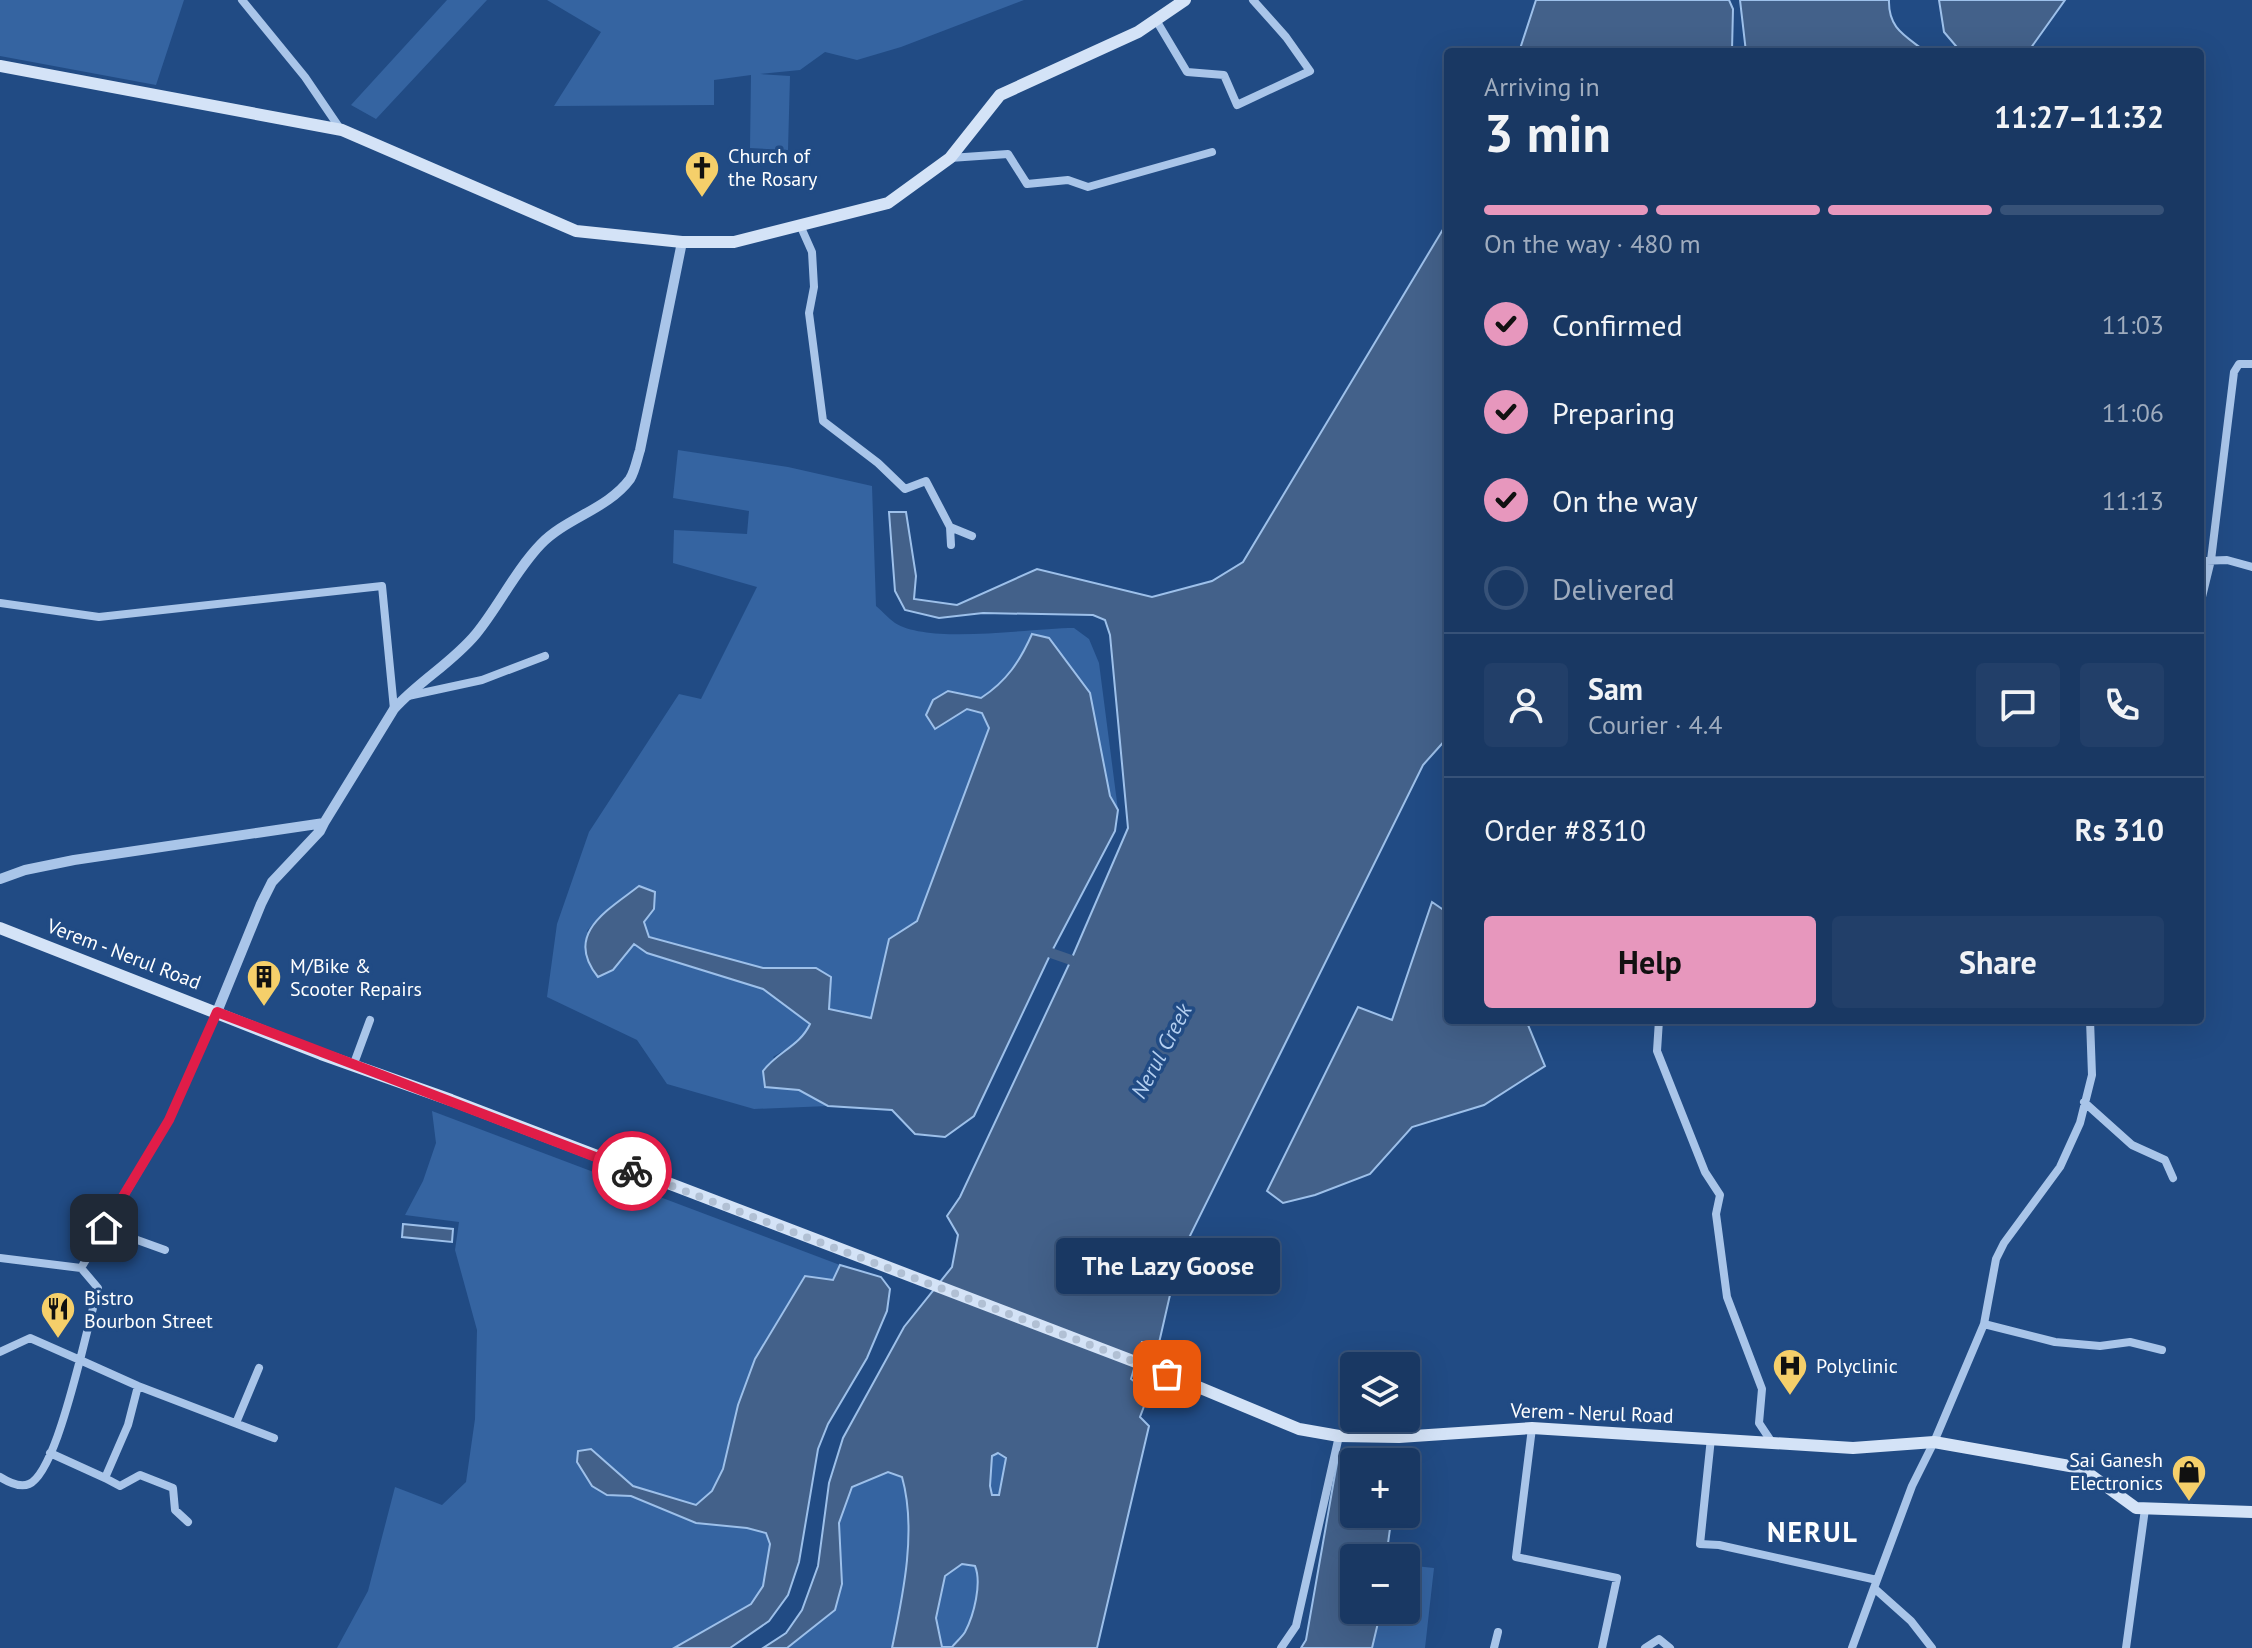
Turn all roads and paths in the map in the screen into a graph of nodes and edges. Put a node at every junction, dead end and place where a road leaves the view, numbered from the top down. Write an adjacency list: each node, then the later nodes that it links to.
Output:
1 (242, 0): 6 (street)
2 (1185, 0): 4 (main road)
3 (1253, 0): 4 (street)
4 (1156, 20): 8 (main road)
5 (0, 66): 6 (main road)
6 (342, 130): 10 (main road)
7 (1212, 152): 8 (street)
8 (950, 158): 9 (main road)
9 (800, 225): 10 (main road); 12 (street)
10 (682, 242): 21 (street)
11 (2252, 364): 15 (street)
12 (950, 527): 13 (street); 14 (street)
13 (972, 536)
14 (951, 545)
15 (2211, 560): 16 (street); 17 (street); 18 (street)
16 (2204, 561)
17 (2252, 567)
18 (2204, 589)
19 (0, 603): 22 (street)
20 (545, 656): 21 (street)
21 (405, 697): 22 (street)
22 (394, 709): 23 (street)
23 (324, 823): 24 (street); 26 (street)
24 (0, 879)
25 (0, 928): 26 (main road, Verem - Nerul Road)
26 (217, 1012): 30 (main road, Verem - Nerul Road); 33 (street)
27 (370, 1020): 30 (street)
28 (1659, 1024): 48 (street)
29 (2090, 1024): 31 (street)
30 (353, 1066): 45 (main road, Verem - Nerul Road)
31 (2084, 1102): 32 (street); 37 (street)
32 (2173, 1178)
33 (104, 1228): 34 (street); 36 (street)
34 (165, 1250)
35 (0, 1258): 36 (street)
36 (81, 1268): 40 (street)
37 (1984, 1324): 38 (street); 49 (street)
38 (2162, 1350)
39 (0, 1352): 40 (street)
40 (80, 1360): 42 (street); 50 (street)
41 (259, 1368): 43 (street)
42 (138, 1386): 43 (street); 52 (street)
43 (236, 1423): 46 (street)
44 (1532, 1428): 45 (main road, Verem - Nerul Road); 47 (main road, Verem - Nerul Road); 60 (street)
45 (1339, 1436): 58 (street)
46 (274, 1438)
47 (1711, 1438): 48 (main road, Verem - Nerul Road); 56 (street)
48 (1771, 1441): 49 (main road, Verem - Nerul Road)
49 (1934, 1442): 53 (main road, Verem - Nerul Road); 56 (street)
50 (50, 1453): 51 (street); 52 (street)
51 (0, 1477)
52 (105, 1478): 55 (street)
53 (2145, 1509): 54 (main road, Verem - Nerul Road); 65 (street)
54 (2252, 1512)
55 (188, 1522)
56 (1875, 1584): 63 (street); 64 (street)
57 (1498, 1632): 59 (street)
58 (1281, 1648)
59 (1494, 1648)
60 (1602, 1648)
61 (1645, 1648): 62 (street)
62 (1670, 1648)
63 (1852, 1648)
64 (1932, 1648)
65 (2126, 1648)

